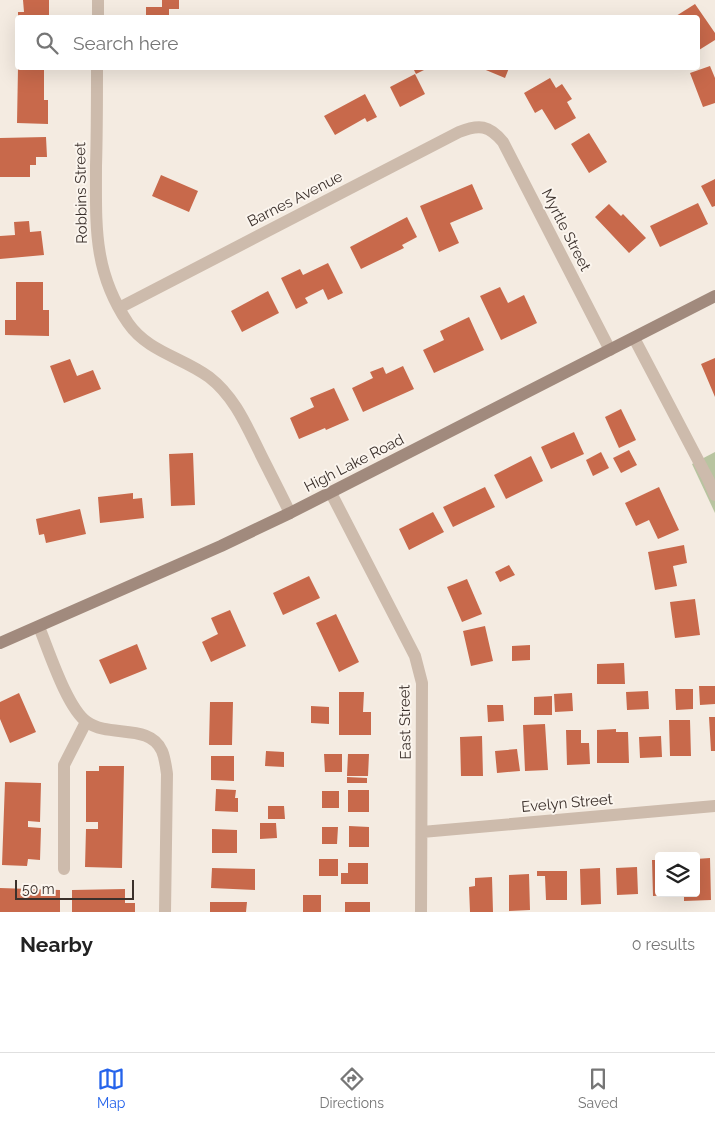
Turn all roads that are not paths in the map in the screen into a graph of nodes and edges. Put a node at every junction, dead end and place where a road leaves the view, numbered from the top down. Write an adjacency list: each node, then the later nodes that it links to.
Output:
1 (98, 0): 2 (street)
2 (98, 15)
3 (97, 70): 6 (street, Robbins Street)
4 (488, 129): 6 (street, Barnes Avenue); 8 (street, Myrtle Street)
5 (715, 296): 7 (street, High Lake Road)
6 (119, 308): 11 (street, Robbins Street)
7 (634, 338): 8 (street, High Lake Road); 10 (street)
8 (610, 350): 9 (street, High Lake Road)
9 (331, 493): 11 (street, High Lake Road); 16 (street, East Street)
10 (715, 495)
11 (290, 513): 12 (street, High Lake Road)
12 (39, 627): 13 (street, High Lake Road); 14 (street)
13 (0, 643)
14 (86, 722): 17 (street); 18 (street)
15 (715, 806): 16 (street, Evelyn Street)
16 (422, 832): 19 (street, East Street)
17 (64, 869)
18 (165, 912)
19 (421, 912)

